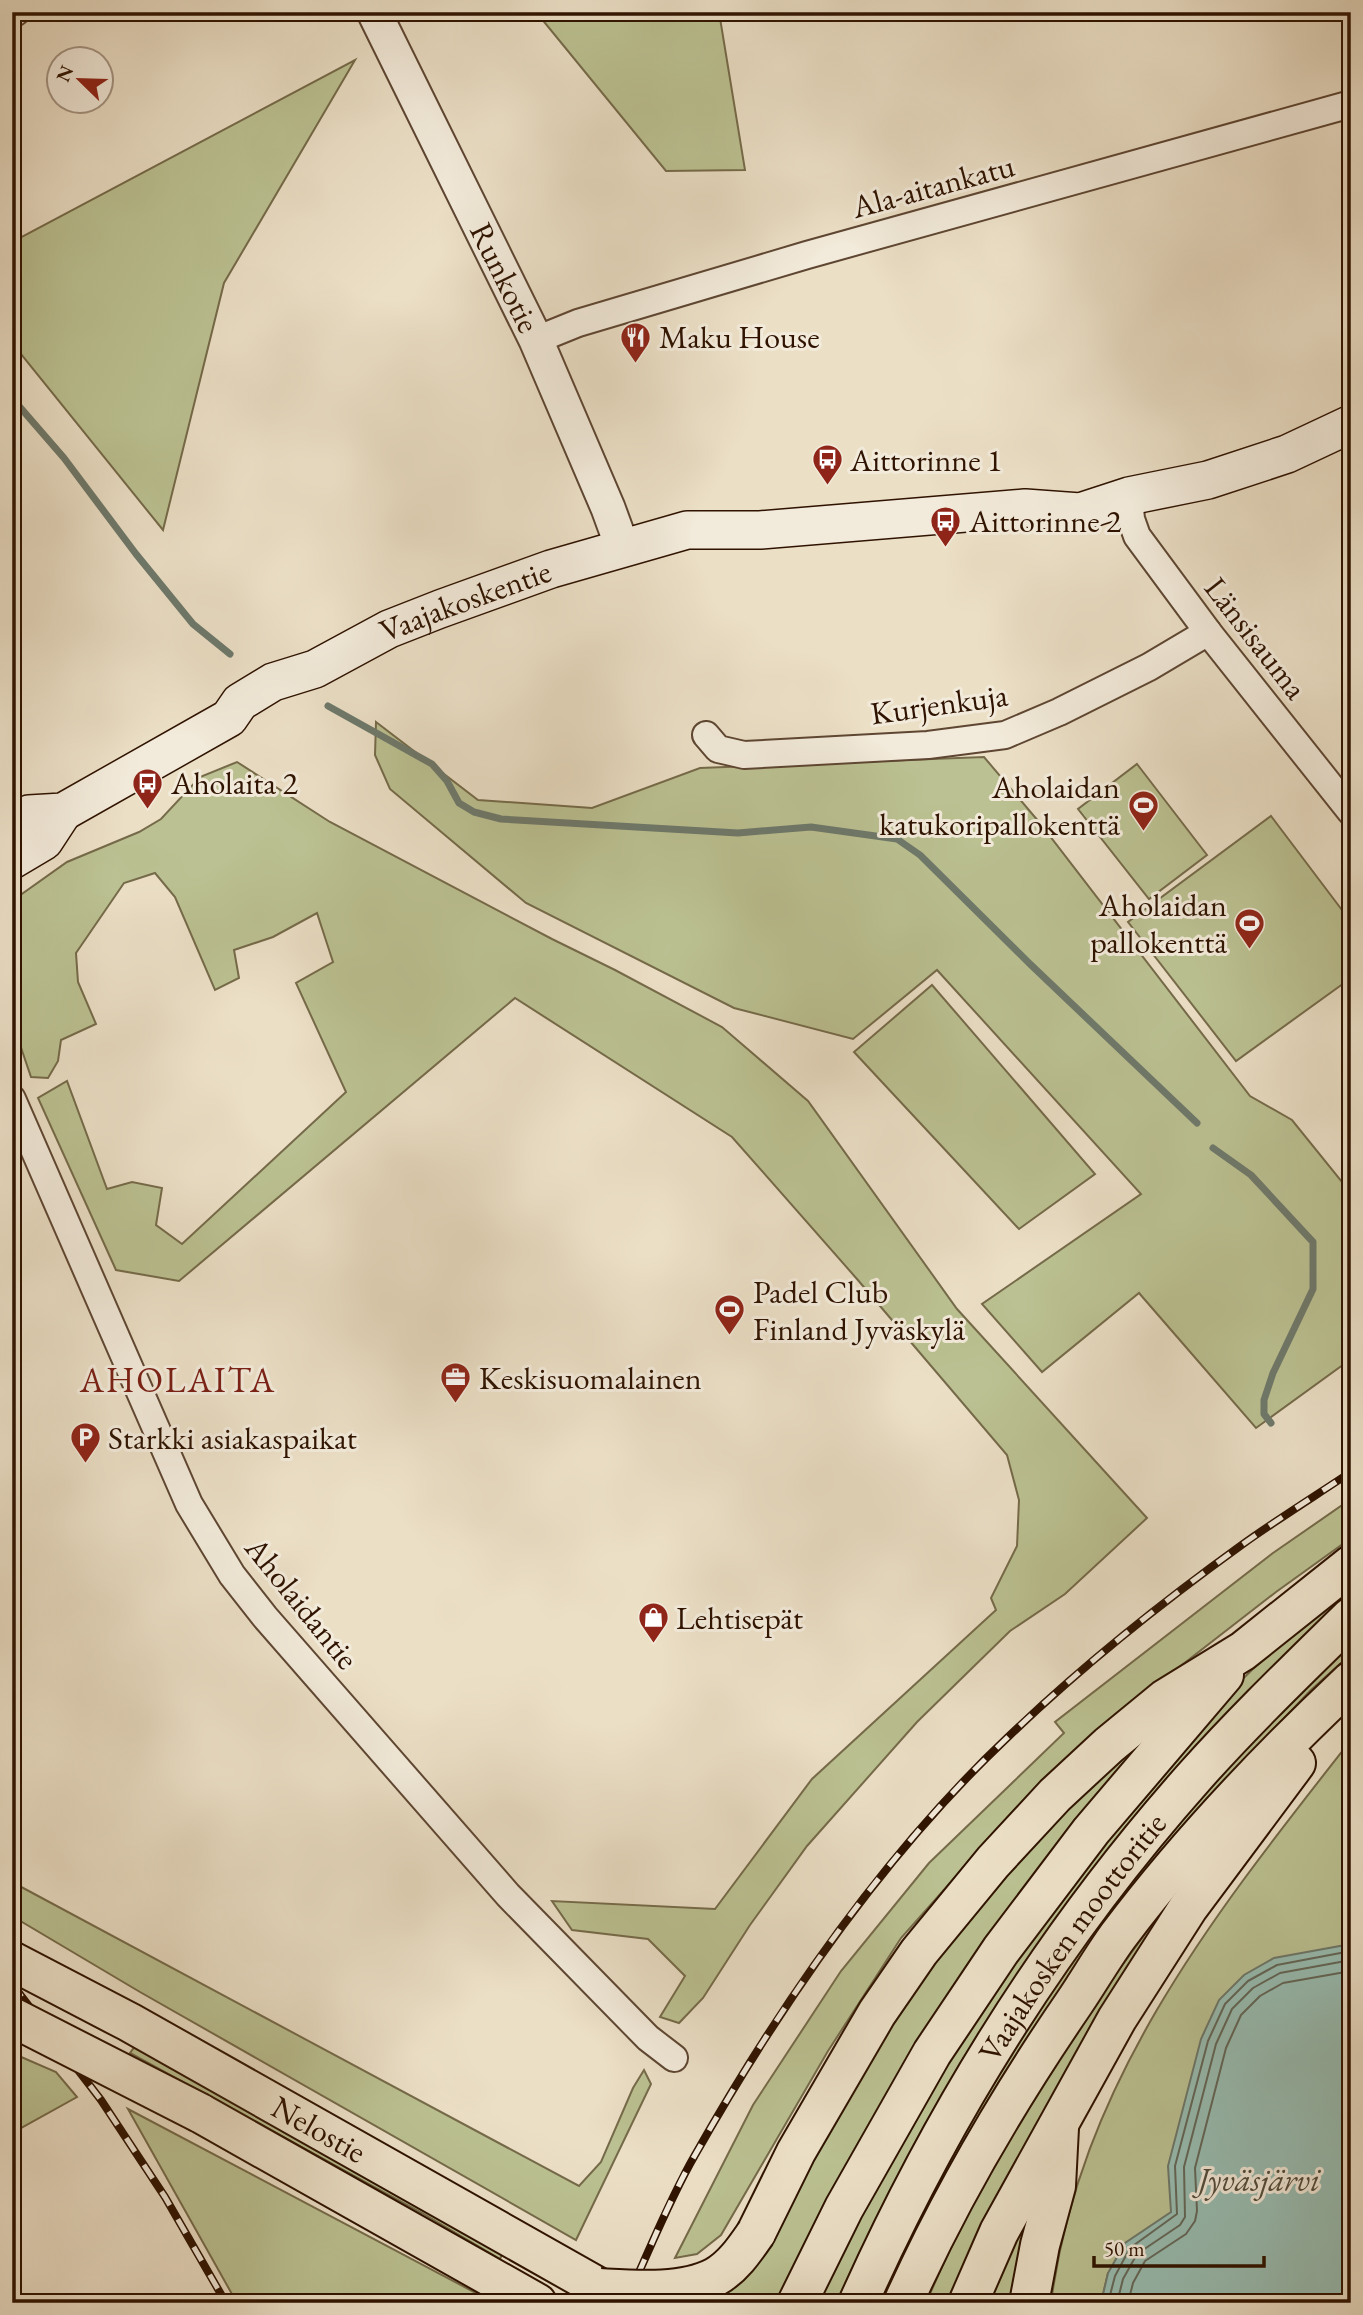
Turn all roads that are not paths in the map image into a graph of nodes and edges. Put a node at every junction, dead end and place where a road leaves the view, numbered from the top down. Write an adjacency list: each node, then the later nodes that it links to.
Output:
1 (374, 12): 3 (street, Runkotie)
2 (1351, 104): 3 (street, Ala-aitankatu)
3 (536, 340): 6 (street, Runkotie)
4 (1351, 424): 5 (main road, Vaajakoskentie)
5 (1129, 496): 6 (main road, Vaajakoskentie); 7 (street, Länsisauma)
6 (623, 549): 9 (main road, Vaajakoskentie)
7 (1208, 632): 8 (street, Kurjenkuja); 10 (street, Länsisauma)
8 (706, 735)
9 (63, 812): 11 (main road, Vaajakoskentie); 12 (main road, Vaajakoskentie)
10 (1351, 812)
11 (12, 822)
12 (12, 860)
13 (12, 1099): 20 (street, Aholaidantie)
14 (1351, 1565): 16 (highway)
15 (1351, 1617): 25 (highway, Vaajakosken moottoritie)
16 (1243, 1651): 22 (highway, bridge); 24 (highway)
17 (1351, 1682): 21 (highway); 26 (highway, Vaajakosken moottoritie)
18 (12, 1961): 22 (highway, Nelostie)
19 (12, 2017): 23 (highway, Nelostie, bridge)
20 (674, 2058)
21 (1060, 2122): 27 (highway); 28 (highway)
22 (611, 2295)
23 (537, 2303)
24 (797, 2303)
25 (858, 2303)
26 (903, 2303)
27 (968, 2303)
28 (1029, 2303)

